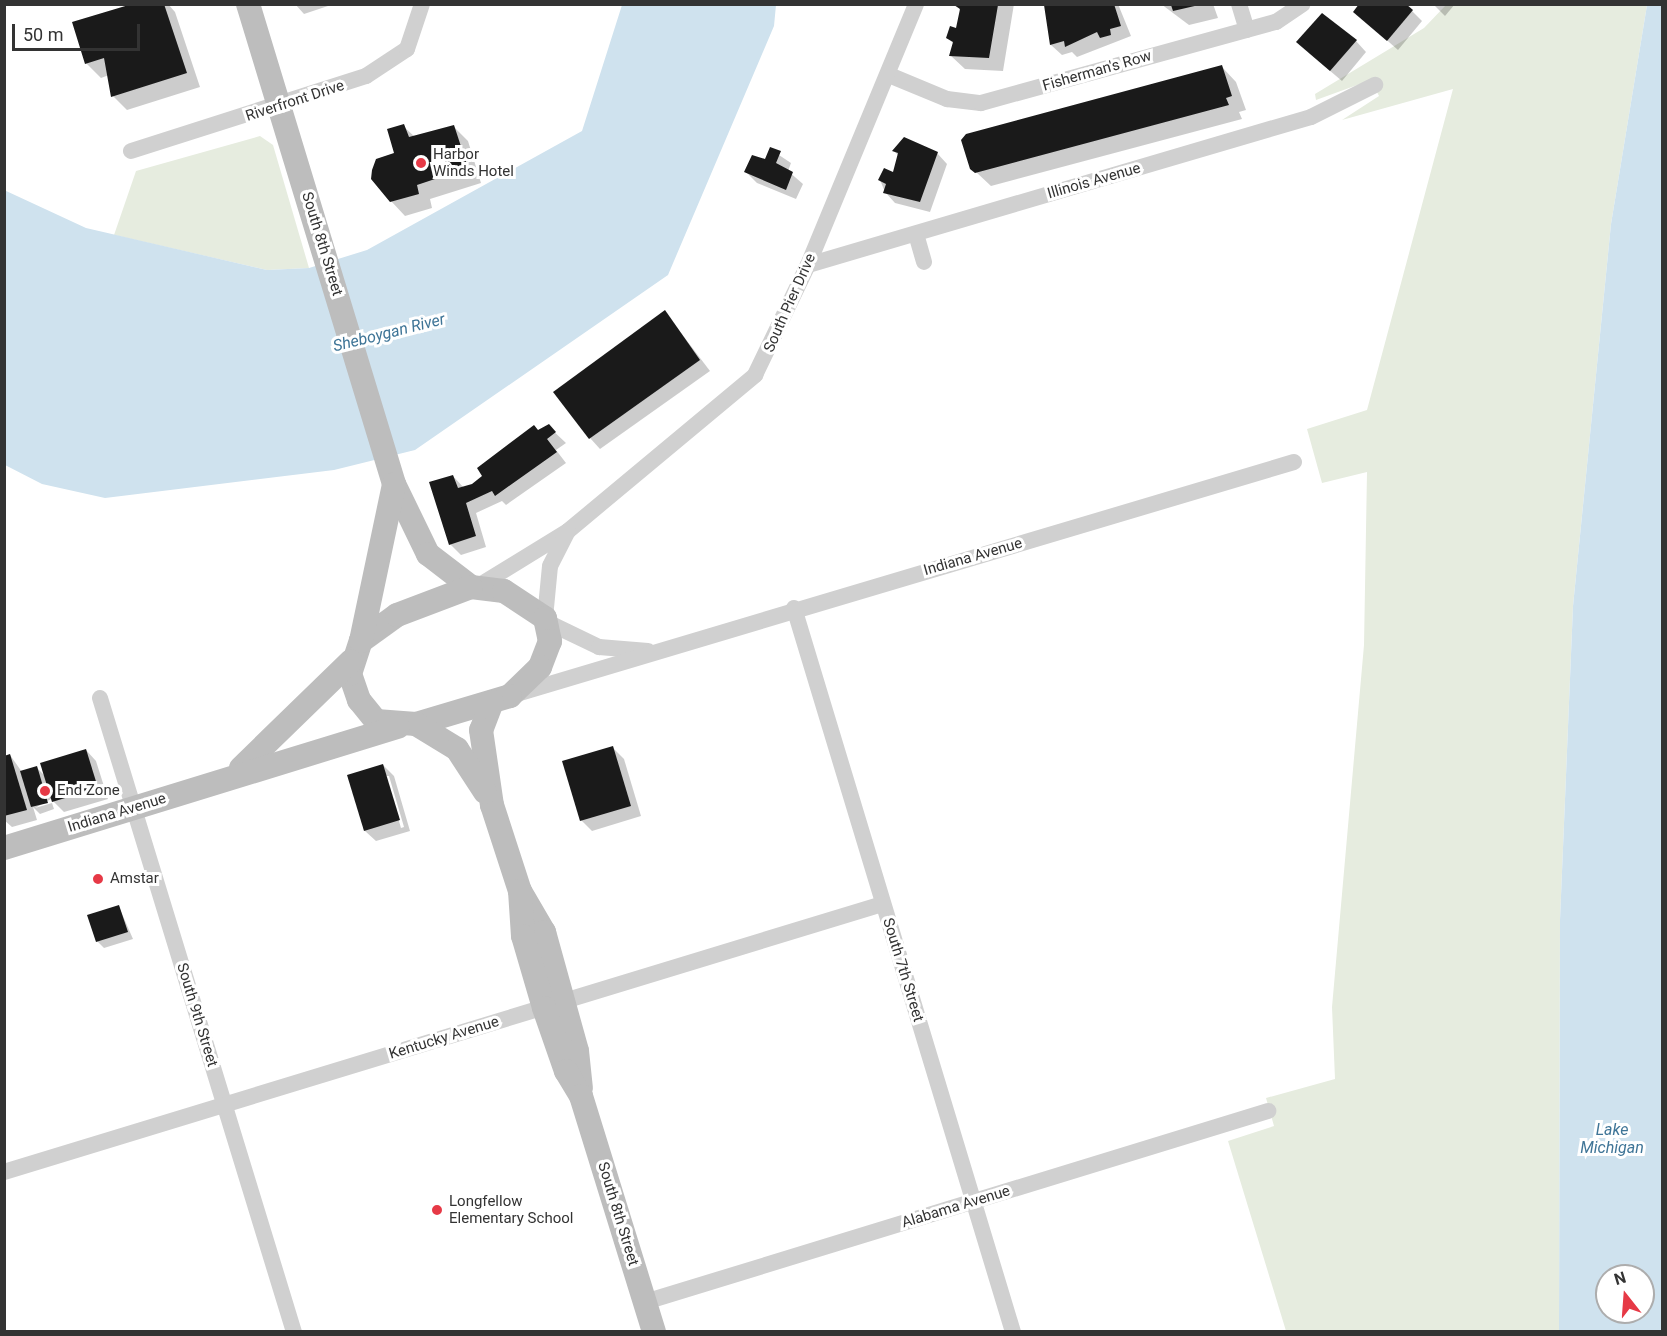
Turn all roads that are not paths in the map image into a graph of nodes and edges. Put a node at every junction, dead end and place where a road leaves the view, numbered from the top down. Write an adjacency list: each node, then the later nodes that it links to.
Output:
1 (248, 4): 9 (main road, South 8th Street)
2 (422, 4): 9 (street, Riverfront Drive)
3 (916, 4): 7 (street, South Pier Drive)
4 (1239, 4): 6 (street)
5 (1303, 4): 6 (street, Fisherman's Row)
6 (1246, 30): 7 (street, Fisherman's Row)
7 (889, 75): 13 (street, South Pier Drive)
8 (1375, 85): 11 (street, Illinois Avenue)
9 (280, 106): 10 (street, Riverfront Drive); 15 (main road, South 8th Street)
10 (131, 151)
11 (916, 234): 12 (street); 13 (street, Illinois Avenue)
12 (924, 262)
13 (808, 265): 16 (street, South Pier Drive)
14 (1294, 462): 18 (street, Indiana Avenue)
15 (394, 484): 17 (main road, South 8th Street); 20 (main road, South 8th Street)
16 (568, 531): 17 (street, South Pier Drive); 19 (street, South Pier Drive)
17 (473, 587): 19 (main road); 20 (main road)
18 (794, 608): 21 (street, Indiana Avenue); 29 (street, South 7th Street)
19 (546, 620): 21 (street, Indiana Avenue); 23 (main road)
20 (356, 651): 24 (main road); 25 (main road, Indiana Avenue)
21 (652, 651): 23 (street, Indiana Avenue)
22 (100, 698): 27 (street, South 9th Street)
23 (501, 699): 24 (main road); 26 (main road, South 8th Street)
24 (407, 725): 25 (main road, Indiana Avenue); 26 (main road, South 8th Street)
25 (230, 777): 27 (main road, Indiana Avenue)
26 (492, 804): 30 (main road, South 8th Street)
27 (134, 808): 28 (main road, Indiana Avenue); 31 (street, South 9th Street)
28 (4, 848)
29 (882, 904): 30 (street, Kentucky Avenue); 34 (street, South 7th Street)
30 (554, 1005): 31 (street, Kentucky Avenue); 35 (main road, South 8th Street)
31 (225, 1105): 33 (street, Kentucky Avenue); 36 (street, South 9th Street)
32 (1268, 1111): 34 (street, Alabama Avenue)
33 (4, 1172)
34 (974, 1202): 35 (street, Alabama Avenue); 38 (street, South 7th Street)
35 (645, 1302): 37 (main road, South 8th Street)
36 (294, 1332)
37 (654, 1332)
38 (1013, 1332)

